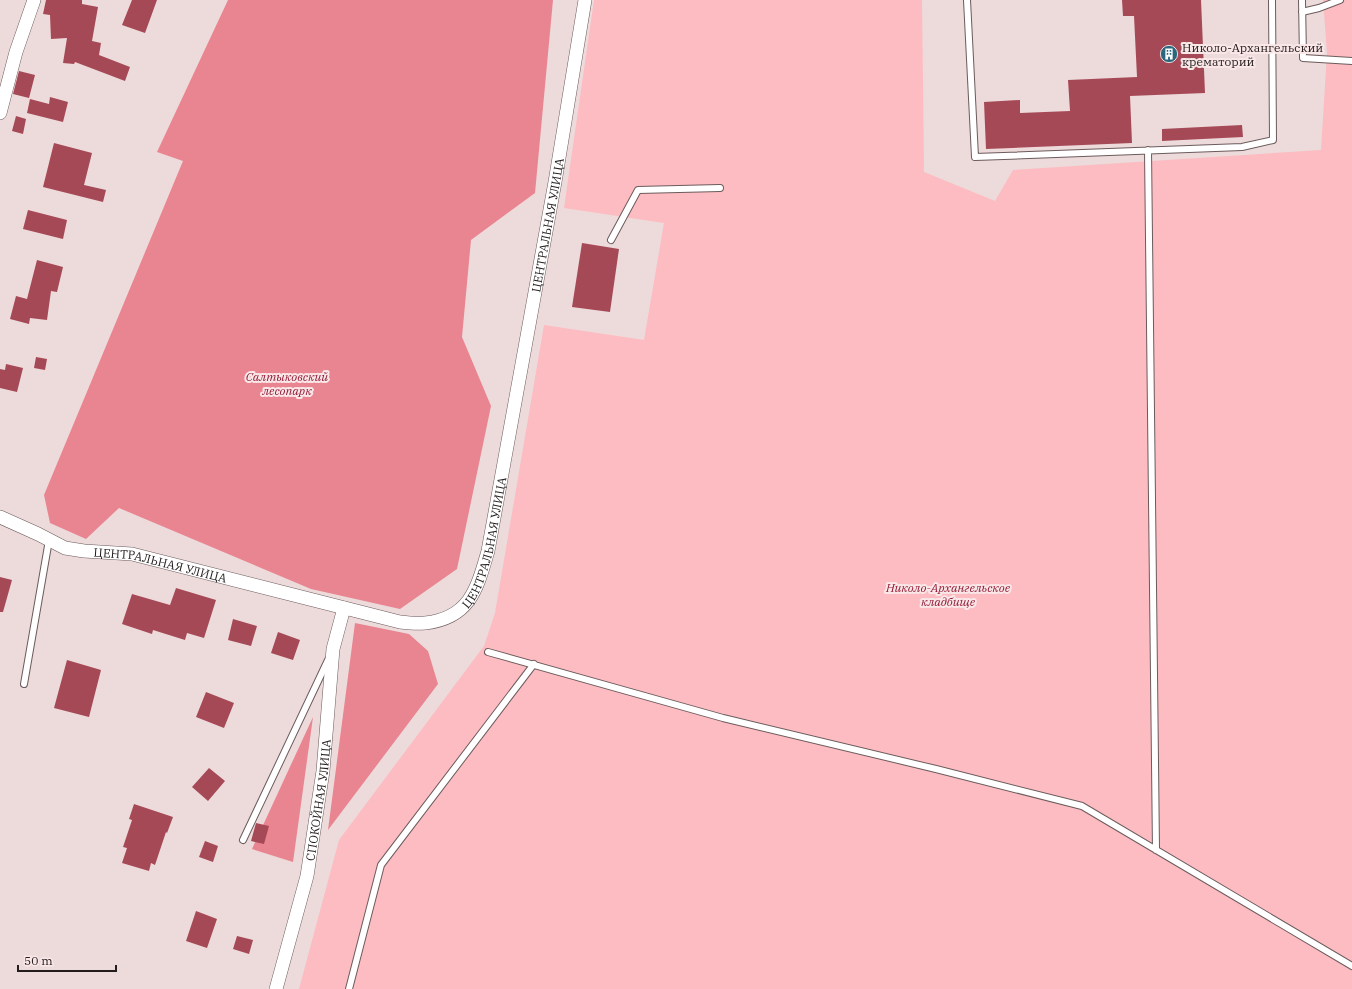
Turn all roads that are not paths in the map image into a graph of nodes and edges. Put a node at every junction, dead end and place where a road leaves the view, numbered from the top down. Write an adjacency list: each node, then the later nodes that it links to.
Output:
1 (34, 0): 9 (street)
2 (585, 0): 15 (street, ЦЕНТРАЛЬНАЯ УЛИЦА)
3 (967, 0): 10 (lane)
4 (1272, 0): 10 (lane)
5 (1302, 0): 7 (lane)
6 (1340, 0): 7 (lane)
7 (1302, 12): 8 (lane)
8 (1352, 61)
9 (0, 113)
10 (1148, 150): 21 (lane)
11 (720, 188): 12 (lane)
12 (612, 240)
13 (0, 517): 14 (street, ЦЕНТРАЛЬНАЯ УЛИЦА)
14 (50, 540): 15 (street, ЦЕНТРАЛЬНАЯ УЛИЦА); 19 (lane)
15 (344, 608): 16 (street, СПОКОЙНАЯ УЛИЦА)
16 (333, 649): 20 (lane); 23 (street, СПОКОЙНАЯ УЛИЦА)
17 (488, 652): 18 (lane)
18 (534, 664): 21 (lane); 24 (lane)
19 (24, 684)
20 (243, 840)
21 (1156, 850): 22 (lane)
22 (1352, 966)
23 (276, 989)
24 (349, 989)

